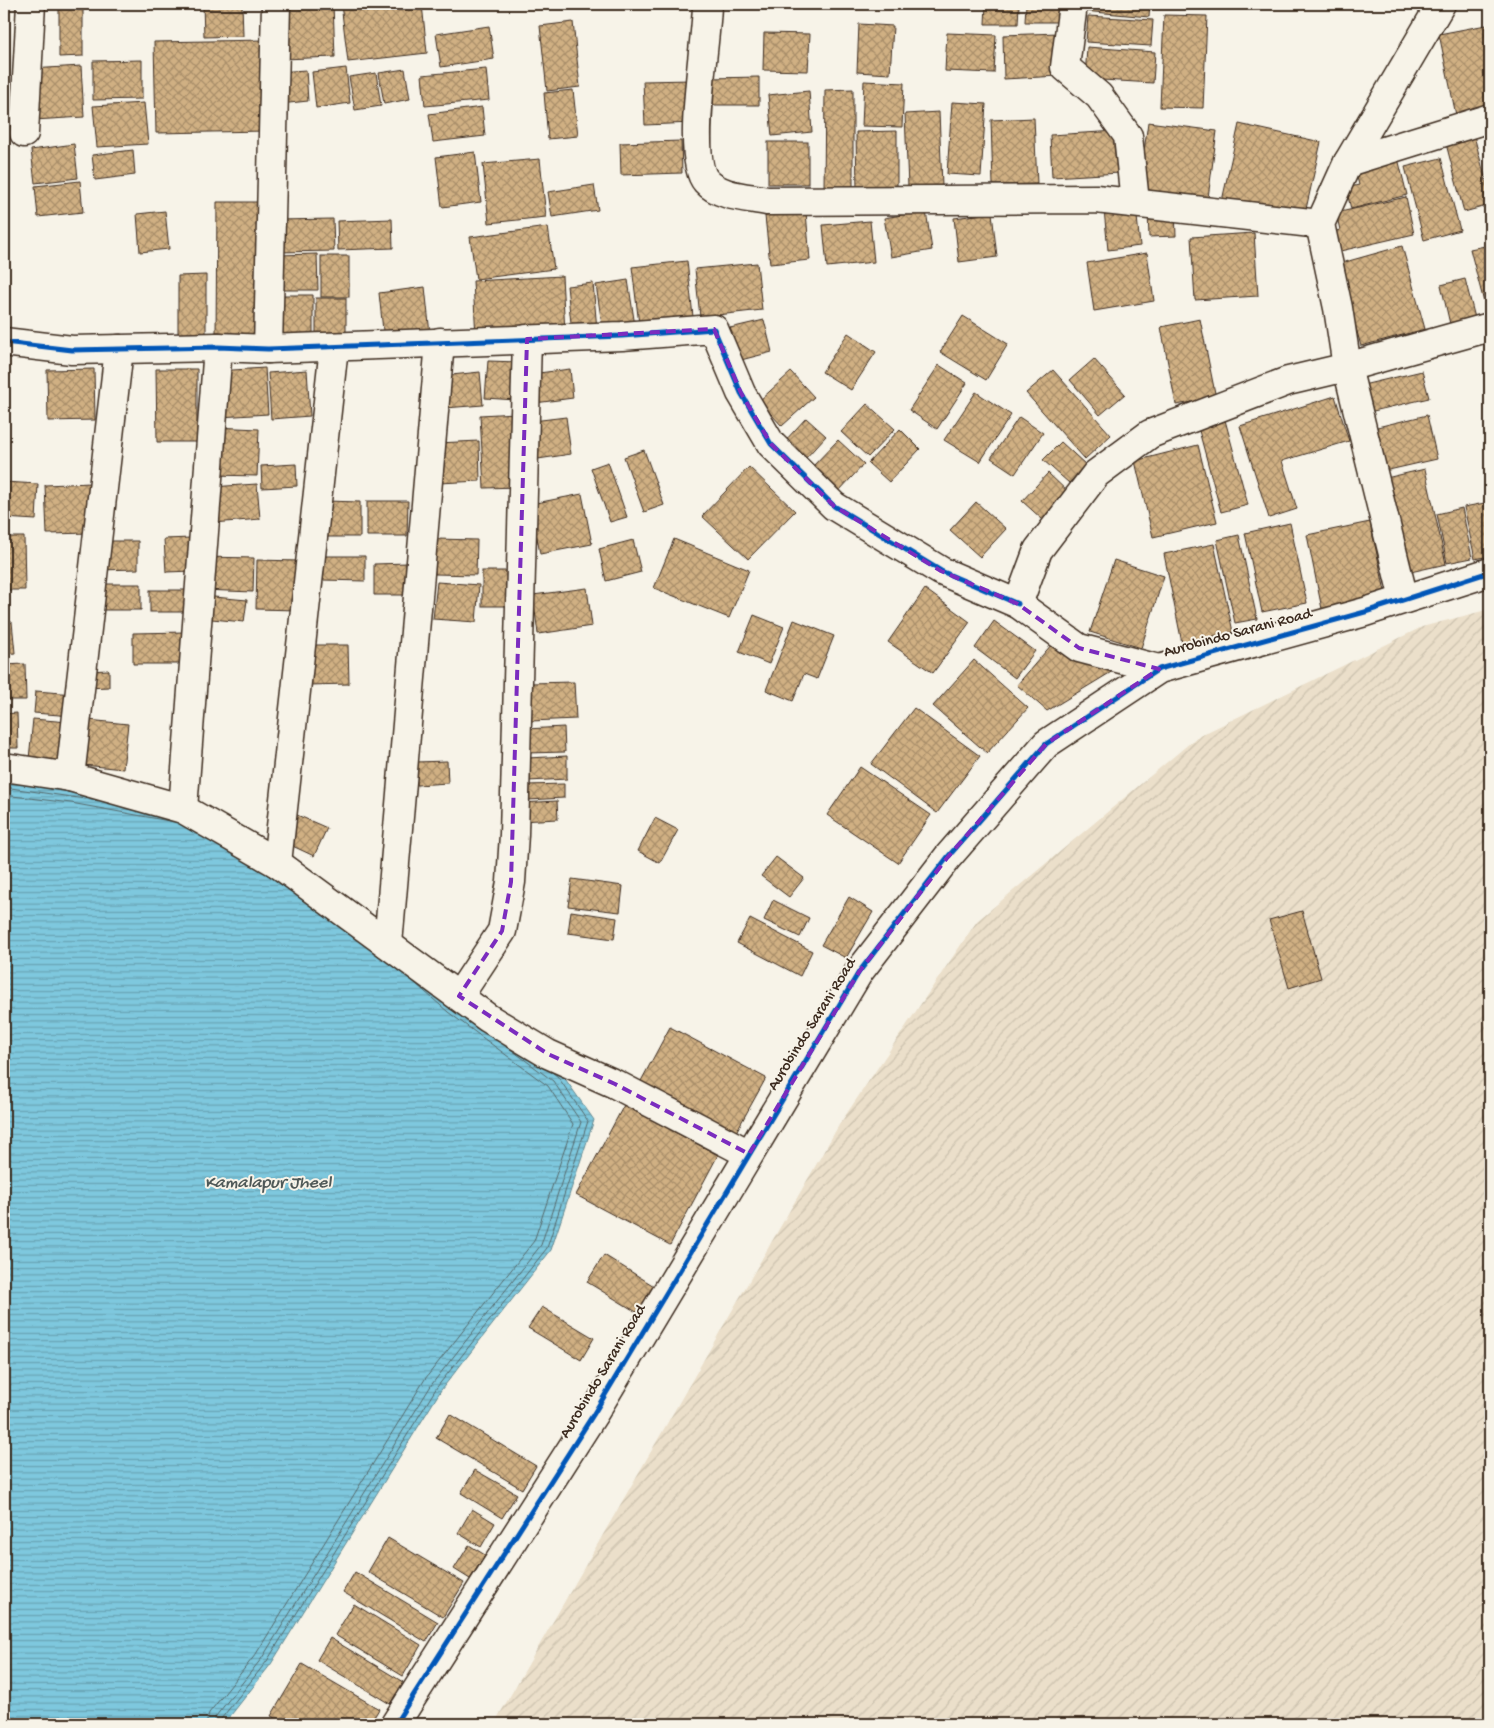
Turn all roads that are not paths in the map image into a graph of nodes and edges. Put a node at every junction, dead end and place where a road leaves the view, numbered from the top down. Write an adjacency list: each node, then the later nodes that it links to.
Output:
1 (30, 4): 7 (street)
2 (276, 4): 18 (street)
3 (707, 4): 9 (street)
4 (1073, 4): 9 (street)
5 (1441, 4): 8 (street)
6 (1490, 118): 8 (street)
7 (24, 133)
8 (1348, 162): 10 (street)
9 (1135, 202): 10 (street)
10 (1320, 224): 19 (street)
11 (1490, 327): 19 (street)
12 (527, 339): 14 (street); 22 (street); 29 (street)
13 (4, 342): 17 (street)
14 (440, 342): 16 (street); 28 (street)
15 (218, 347): 17 (street); 18 (street); 26 (street)
16 (334, 347): 18 (street); 27 (street)
17 (119, 349): 25 (street)
18 (268, 349)
19 (1347, 367): 21 (street); 22 (street)
20 (1490, 572): 21 (street, Aurobindo Sarani Road)
21 (1404, 599): 23 (street, Aurobindo Sarani Road)
22 (1018, 604): 23 (street)
23 (1159, 669): 30 (street, Aurobindo Sarani Road)
24 (4, 767): 25 (street)
25 (70, 777): 26 (street)
26 (183, 808): 27 (street)
27 (277, 862): 28 (street)
28 (388, 944): 29 (street)
29 (459, 996): 30 (street)
30 (749, 1154): 31 (street, Aurobindo Sarani Road)
31 (395, 1724)

